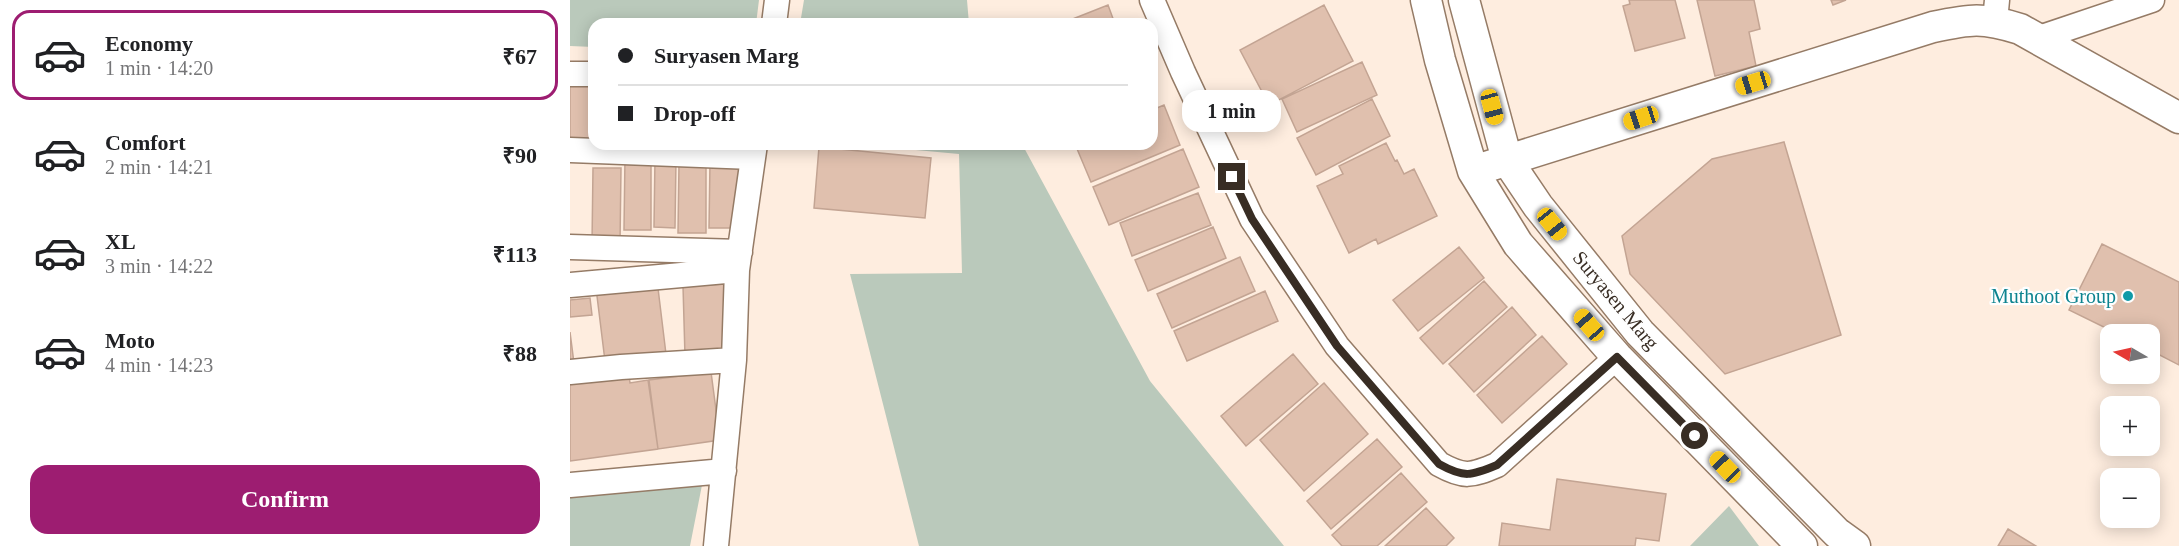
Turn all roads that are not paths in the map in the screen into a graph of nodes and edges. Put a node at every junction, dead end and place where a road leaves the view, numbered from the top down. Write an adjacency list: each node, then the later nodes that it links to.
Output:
1 (777, 0): 7 (street)
2 (1152, 0): 19 (street)
3 (1426, 0): 15 (street, Suryasen Marg)
4 (1464, 0): 14 (street, Suryasen Marg)
5 (2152, 0): 8 (street)
6 (1996, 11): 8 (street); 14 (street)
7 (775, 18)
8 (2036, 39): 11 (street)
9 (570, 74): 10 (street)
10 (588, 74)
11 (2179, 118)
12 (570, 150): 13 (street)
13 (754, 151): 17 (street)
14 (1507, 160): 15 (street); 26 (street, Suryasen Marg)
15 (1473, 171): 19 (street, Suryasen Marg)
16 (570, 247): 17 (street)
17 (739, 261): 18 (street); 20 (street)
18 (570, 285)
19 (1617, 357): 25 (street, Suryasen Marg)
20 (734, 360): 21 (street); 22 (street)
21 (570, 372)
22 (724, 471): 23 (street); 24 (street)
23 (570, 485)
24 (716, 546)
25 (1802, 546)
26 (1855, 546)

